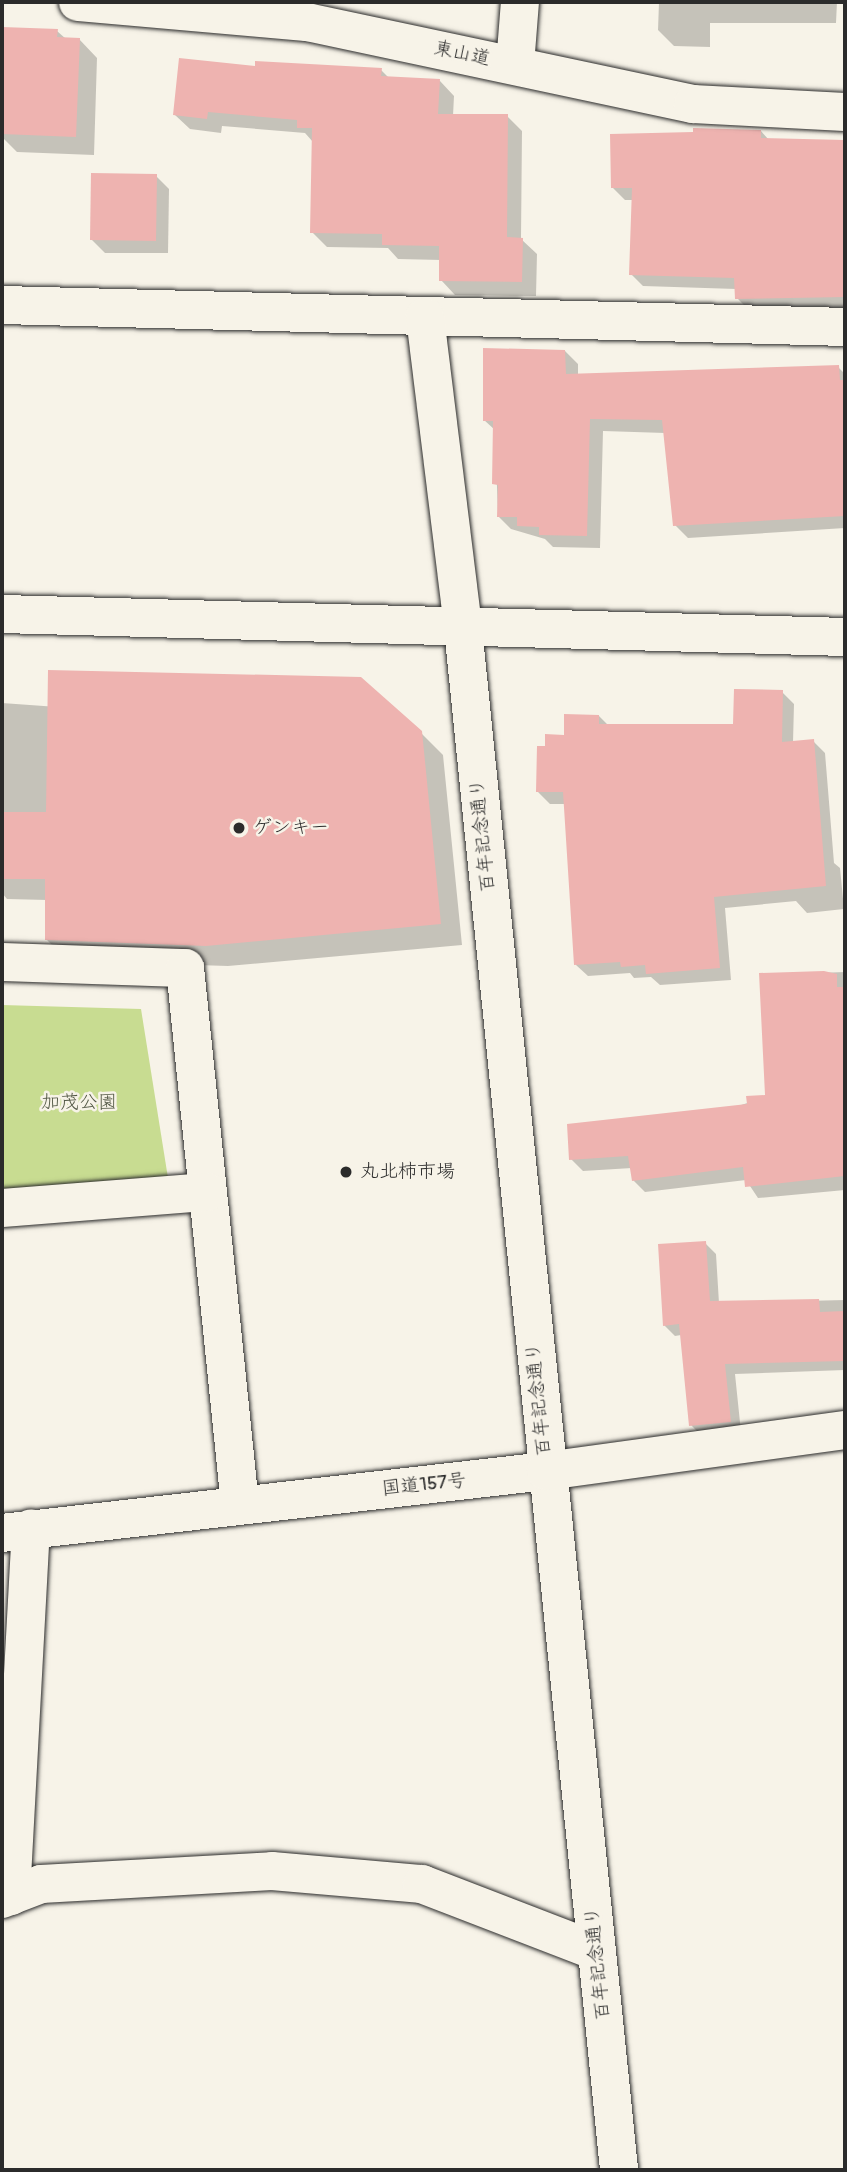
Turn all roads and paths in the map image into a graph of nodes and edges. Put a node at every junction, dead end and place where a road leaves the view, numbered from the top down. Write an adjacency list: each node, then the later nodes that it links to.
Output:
1 (78, 2): 3 (main road, 東山道)
2 (520, 2): 3 (main road)
3 (515, 65): 4 (main road, 東山道)
4 (845, 112)
5 (2, 305): 6 (main road)
6 (425, 317): 7 (main road); 9 (main road, 百年記念通り)
7 (845, 327)
8 (2, 614): 9 (main road)
9 (463, 628): 10 (main road); 15 (main road, 百年記念通り)
10 (845, 637)
11 (2, 962): 12 (main road)
12 (207, 1192): 13 (main road); 16 (main road)
13 (2, 1208)
14 (845, 1430): 15 (main road, 国道157号)
15 (546, 1471): 16 (main road, 国道157号); 19 (main road, 百年記念通り)
16 (240, 1505): 17 (main road, 国道157号)
17 (17, 1531): 18 (main road)
18 (6, 1898): 19 (main road)
19 (596, 1951): 20 (main road, 百年記念通り)
20 (619, 2170)

